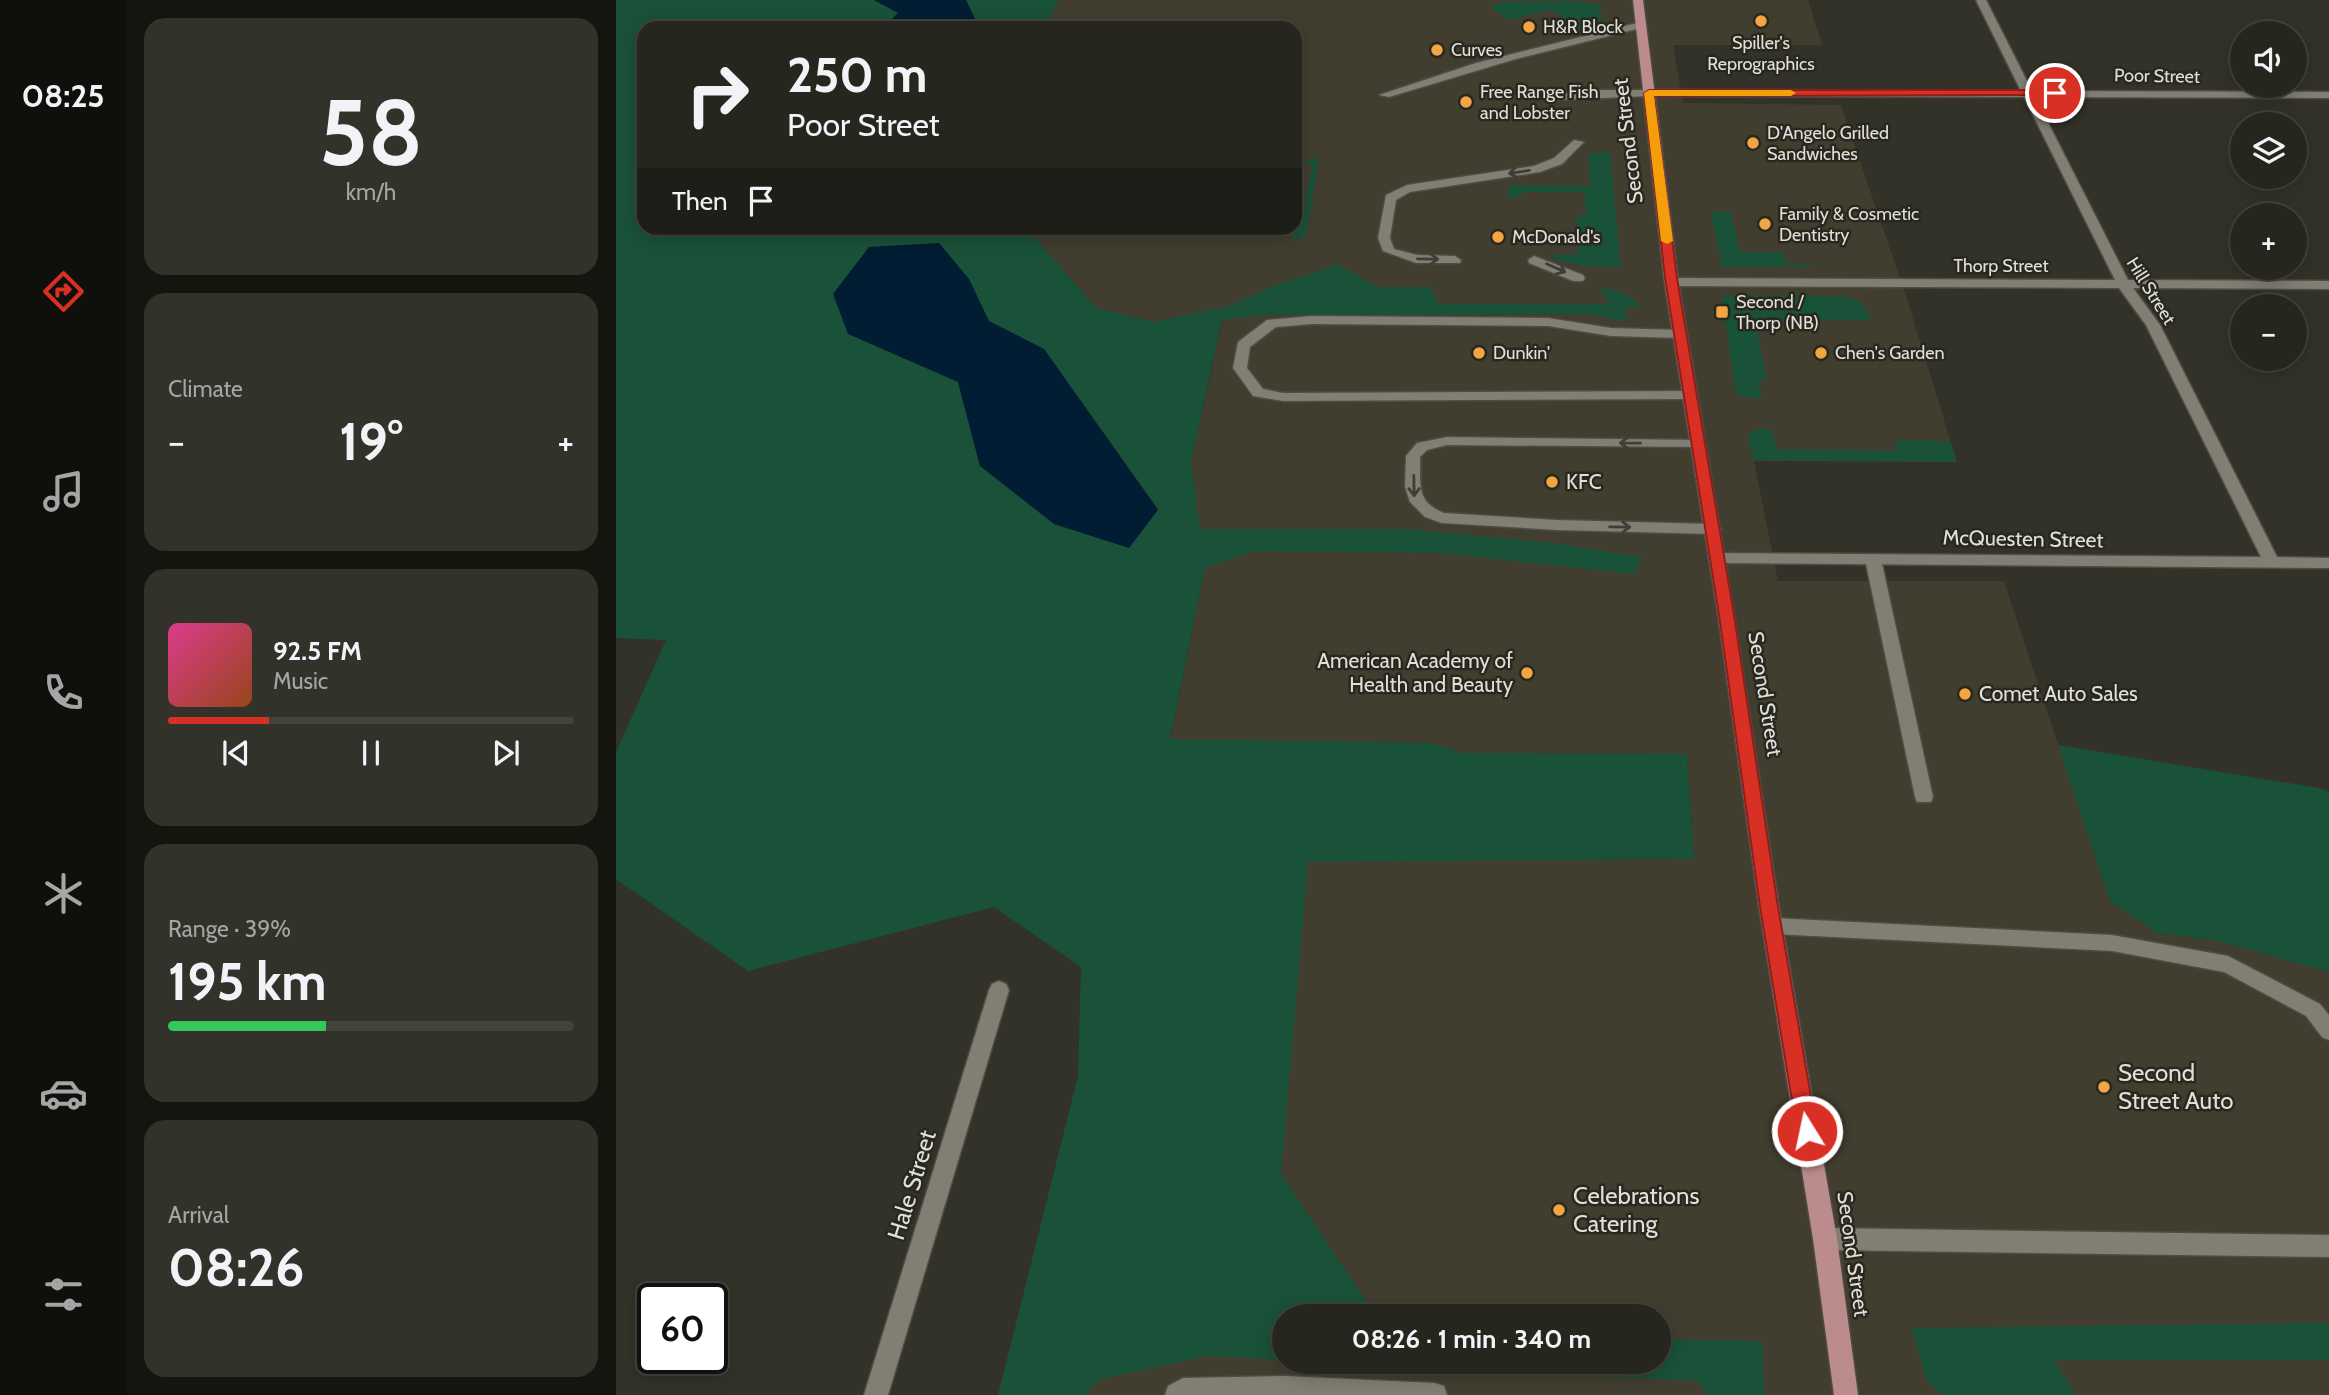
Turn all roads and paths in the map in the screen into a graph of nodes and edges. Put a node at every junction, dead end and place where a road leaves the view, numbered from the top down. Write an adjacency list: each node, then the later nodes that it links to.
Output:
1 (1637, 0): 3 (main road, Second Street)
2 (1981, 0): 4 (street, Hill Street)
3 (1641, 25): 5 (main road, Second Street); 6 (street)
4 (2028, 92): 5 (street, Poor Street); 7 (street, Poor Street); 14 (street, Hill Street)
5 (1649, 93): 8 (street, Poor Street); 13 (main road, Second Street)
6 (1385, 95)
7 (2329, 95)
8 (1556, 97)
9 (1578, 142): 10 (street, one-way to 10)
10 (1455, 260)
11 (1534, 260): 12 (street, one-way to 12)
12 (1578, 278)
13 (1672, 282): 14 (street, Thorp Street); 16 (main road, Second Street)
14 (2123, 284): 15 (street, Thorp Street); 22 (street, Hill Street)
15 (2329, 285)
16 (1680, 334): 17 (main road, Second Street); 17 (street)
17 (1691, 395): 18 (main road, Second Street)
18 (1698, 443): 19 (main road, Second Street); 19 (street, one-way to 19)
19 (1713, 529): 20 (main road, Second Street)
20 (1717, 558): 21 (street, McQuesten Street); 25 (main road, Second Street)
21 (1872, 559): 22 (street, McQuesten Street); 24 (street)
22 (2272, 563): 23 (street, McQuesten Street)
23 (2329, 563)
24 (1924, 797)
25 (1773, 926): 27 (street); 28 (main road, Second Street)
26 (999, 990): 30 (street, Hale Street)
27 (2329, 1031)
28 (1825, 1239): 29 (street); 33 (main road, Second Street)
29 (2329, 1246)
30 (876, 1395)
31 (1177, 1395): 32 (street)
32 (1435, 1395)
33 (1846, 1395)

